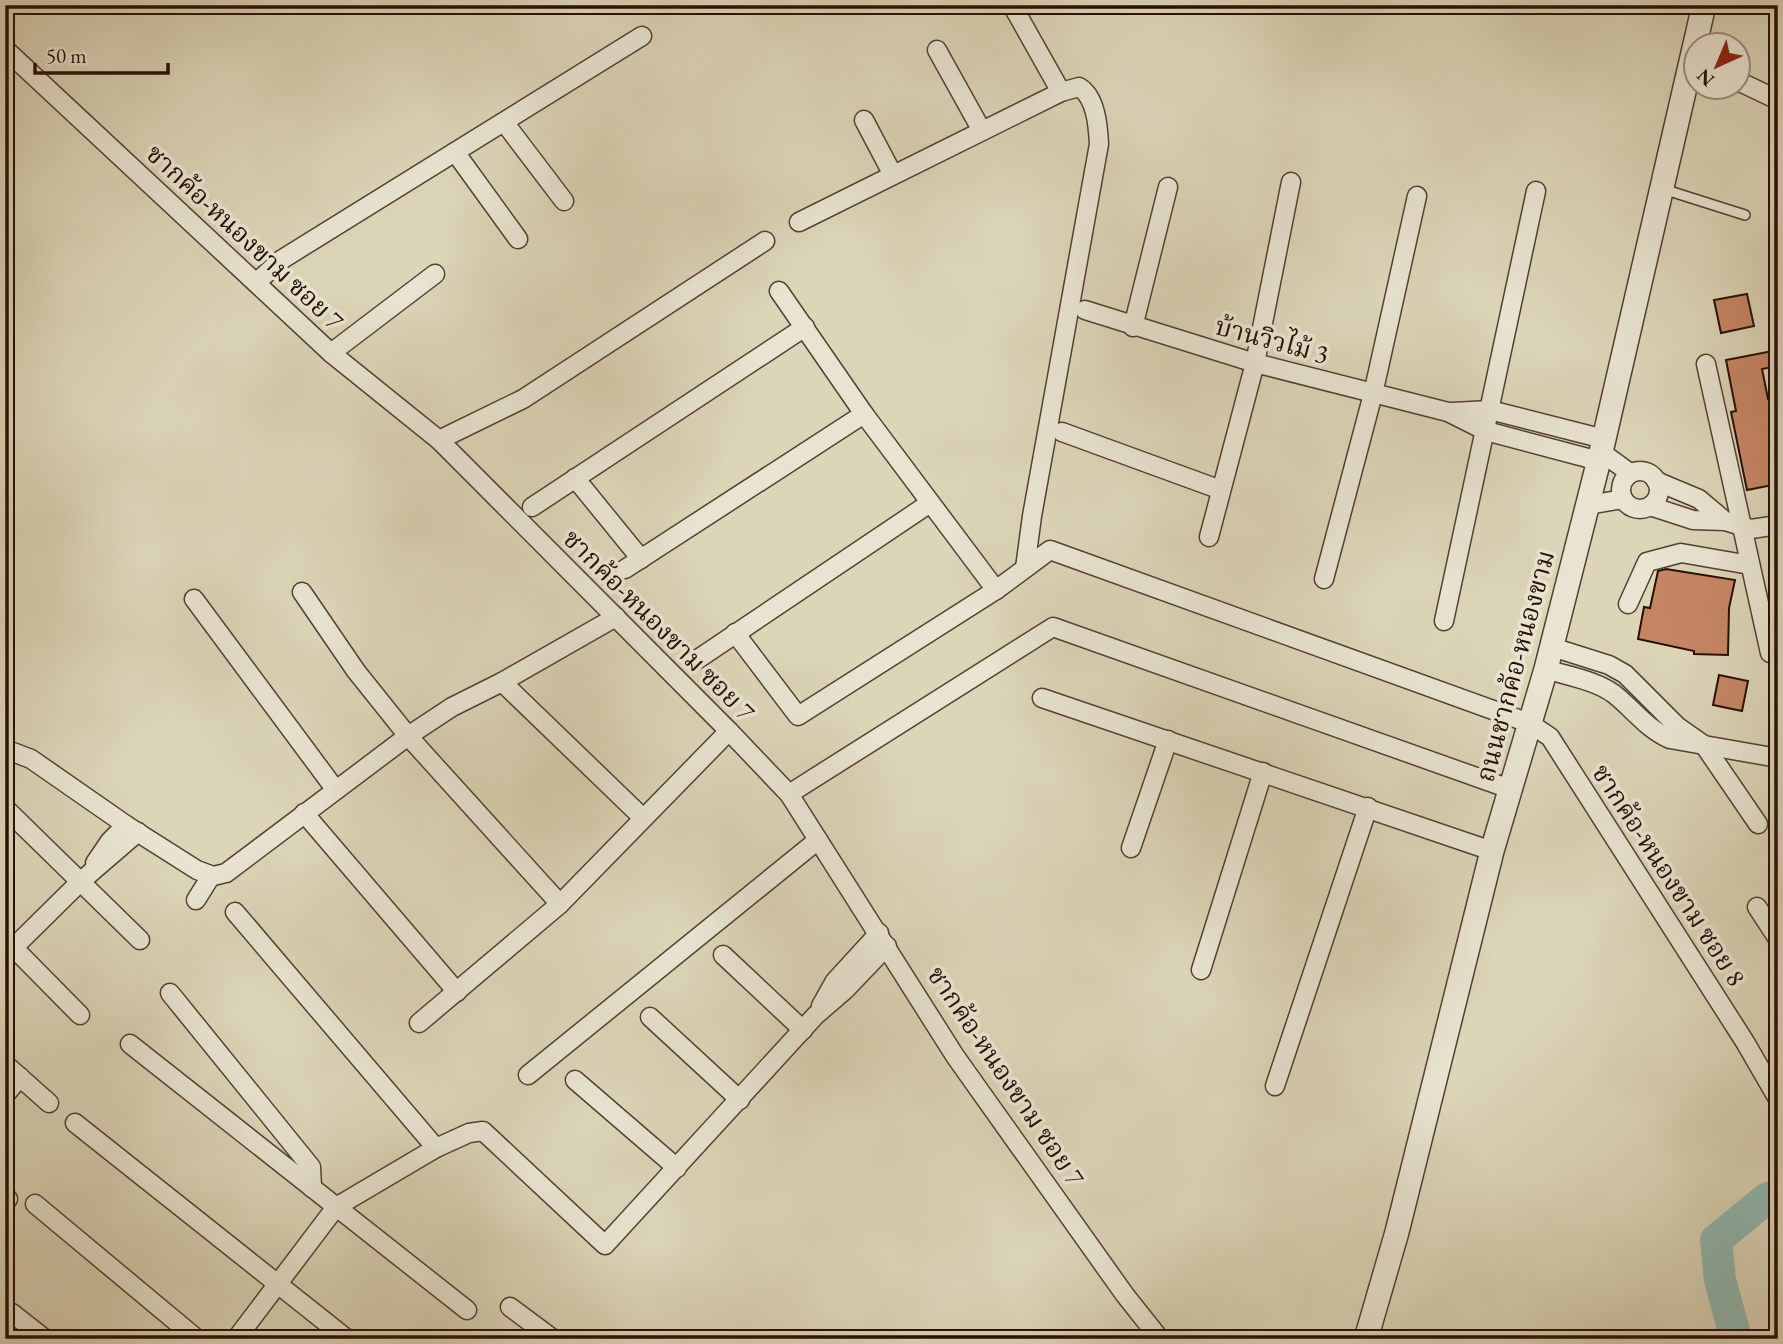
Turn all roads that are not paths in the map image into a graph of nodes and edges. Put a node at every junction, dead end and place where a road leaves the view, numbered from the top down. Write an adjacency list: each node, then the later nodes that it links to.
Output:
1 (1012, 5): 8 (street)
2 (1704, 5): 3 (street, ถนนชากค้อ-หนองขาม)
3 (1699, 32)
4 (642, 36): 12 (street)
5 (5, 48): 27 (street, ชากค้อ-หนองขาม ซอย 7)
6 (937, 50): 13 (street)
7 (1752, 88): 9 (street)
8 (1061, 92): 13 (street); 57 (street)
9 (1778, 100)
10 (1684, 102): 18 (street, ถนนชากค้อ-หนองขาม)
11 (864, 120): 15 (street)
12 (504, 122): 14 (street); 21 (street)
13 (982, 131): 15 (street)
14 (456, 152): 24 (street); 27 (street)
15 (894, 175): 23 (street)
16 (1291, 182): 33 (street)
17 (1168, 187): 31 (street)
18 (1662, 188): 22 (lane); 42 (street, ถนนชากค้อ-หนองขาม)
19 (1536, 191): 36 (street)
20 (1417, 196): 35 (street)
21 (564, 201)
22 (1745, 215)
23 (799, 222)
24 (518, 239)
25 (765, 241): 41 (street)
26 (435, 274): 32 (street)
27 (256, 283): 32 (street, ชากค้อ-หนองขาม ซอย 7)
28 (779, 291): 30 (street)
29 (1085, 310): 31 (street, บ้านวิวไม้ 3)
30 (804, 327): 38 (street); 44 (street)
31 (1133, 327): 33 (street, บ้านวิวไม้ 3)
32 (331, 353): 41 (street, ชากค้อ-หนองขาม ซอย 7)
33 (1255, 363): 35 (street, บ้านวิวไม้ 3); 46 (street)
34 (1706, 365): 52 (street)
35 (1373, 394): 37 (street, บ้านวิวไม้ 3); 59 (street)
36 (1490, 410): 37 (street, บ้านวิวไม้ 3); 39 (street); 42 (street, บ้านวิวไม้ 3)
37 (1448, 412): 39 (street, บ้านวิวไม้ 3)
38 (864, 414): 48 (street); 55 (street)
39 (1486, 431): 42 (street, บ้านวิวไม้ 3); 65 (street)
40 (1062, 432): 46 (street)
41 (439, 440): 64 (street, ชากค้อ-หนองขาม ซอย 7)
42 (1602, 451): 43 (street); 49 (street, ถนนชากค้อ-หนองขาม)
43 (1630, 474): 45 (street); 47 (street)
44 (575, 478): 51 (street); 55 (street)
45 (1656, 481): 50 (street); 52 (street)
46 (1221, 490): 54 (street)
47 (1623, 499): 49 (street); 50 (street)
48 (930, 503): 60 (street); 66 (street)
49 (1588, 505): 68 (street, ถนนชากค้อ-หนองขาม)
50 (1650, 506): 52 (street)
51 (532, 507)
52 (1733, 523): 53 (street); 56 (street)
53 (1778, 525)
54 (1209, 537)
55 (641, 559): 58 (street)
56 (1750, 565): 63 (street); 67 (street)
57 (1025, 568): 60 (street); 72 (street)
58 (625, 569)
59 (1324, 579)
60 (996, 590): 66 (street)
61 (302, 592): 74 (street)
62 (194, 599): 80 (street)
63 (1628, 604)
64 (616, 617): 70 (street); 73 (street, ชากค้อ-หนองขาม ซอย 7)
65 (1444, 621)
66 (735, 633): 69 (street)
67 (1770, 653)
68 (1549, 658): 72 (street, ถนนชากค้อ-หนองขาม); 76 (street)
69 (698, 659)
70 (502, 682): 74 (street); 86 (street)
71 (1042, 698): 75 (street)
72 (1529, 723): 81 (street, ถนนชากค้อ-หนองขาม); 118 (street, ชากค้อ-หนองขาม ซอย 8)
73 (729, 731): 82 (street, ชากค้อ-หนองขาม ซอย 7); 86 (street)
74 (408, 736): 80 (street); 95 (street)
75 (1168, 740): 79 (street); 90 (street)
76 (1704, 745): 78 (street); 87 (street)
77 (5, 749): 88 (street)
78 (1778, 758)
79 (1263, 772): 83 (street); 103 (street)
80 (335, 789): 85 (street)
81 (1510, 789): 82 (street); 91 (street, ถนนชากค้อ-หนองขาม)
82 (789, 794): 89 (street, ชากค้อ-หนองขาม ซอย 7)
83 (1368, 807): 91 (street); 115 (street)
84 (5, 808): 93 (street)
85 (304, 813): 92 (street); 104 (street)
86 (643, 818): 95 (street)
87 (1758, 824)
88 (132, 829): 92 (street); 93 (street)
89 (818, 840): 100 (street, ชากค้อ-หนองขาม ซอย 7); 112 (street)
90 (1131, 848)
91 (1492, 851): 136 (street, ถนนชากค้อ-หนองขาม)
92 (211, 876): 94 (street)
93 (80, 883): 99 (street); 101 (street)
94 (196, 900)
95 (559, 904): 104 (street)
96 (1757, 907): 98 (street)
97 (235, 912): 121 (street)
98 (1778, 939)
99 (140, 940)
100 (883, 940): 109 (street); 135 (street, ชากค้อ-หนองขาม ซอย 7)
101 (8, 948): 106 (street)
102 (723, 955): 109 (street)
103 (1201, 971)
104 (457, 992): 108 (street)
105 (170, 993): 123 (street)
106 (80, 1015)
107 (650, 1017): 117 (street)
108 (419, 1023)
109 (803, 1030): 117 (street)
110 (130, 1044): 123 (street)
111 (5, 1064): 113 (street)
112 (528, 1075)
113 (20, 1077): 116 (street); 119 (street)
114 (575, 1080): 122 (street)
115 (1275, 1086)
116 (5, 1095)
117 (740, 1100): 122 (street)
118 (1778, 1100)
119 (49, 1103)
120 (75, 1123): 126 (street)
121 (436, 1149): 122 (street); 125 (street)
122 (677, 1168)
123 (312, 1188): 125 (street)
124 (35, 1204): 131 (street)
125 (336, 1207): 126 (street); 128 (street)
126 (279, 1284): 132 (street); 133 (street)
127 (510, 1307): 134 (street)
128 (467, 1310)
129 (12, 1312): 130 (street)
130 (45, 1339)
131 (197, 1339)
132 (236, 1339)
133 (347, 1339)
134 (553, 1339)
135 (1160, 1339)
136 (1366, 1339)

